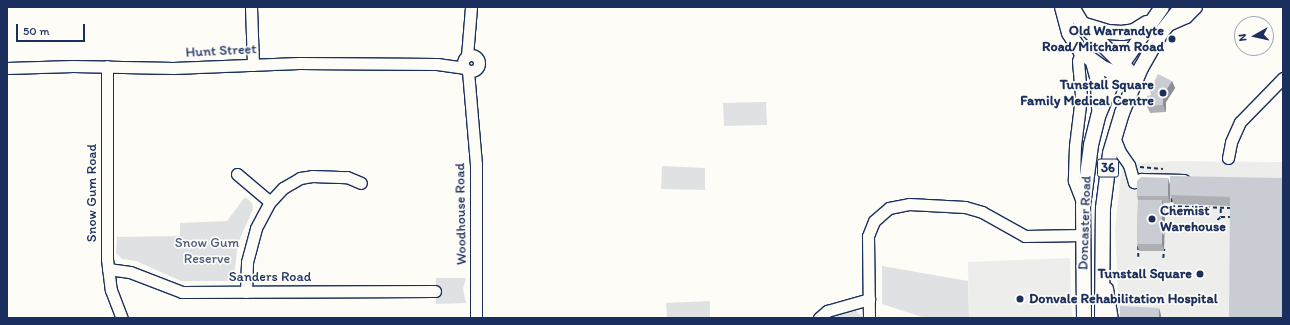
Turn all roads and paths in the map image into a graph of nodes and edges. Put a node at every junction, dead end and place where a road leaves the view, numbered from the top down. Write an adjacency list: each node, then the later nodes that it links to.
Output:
1 (251, 7): 15 (street)
2 (472, 7): 14 (street, Woodhouse Road)
3 (1062, 7): 12 (main road)
4 (1072, 7): 9 (main road)
5 (1162, 7): 8 (main road, 36)
6 (1181, 7): 10 (main road, 36)
7 (1196, 7): 10 (street)
8 (1150, 21): 9 (main road); 18 (main road, 36)
9 (1083, 24): 11 (main road)
10 (1168, 25): 20 (main road, 36)
11 (1100, 42): 12 (main road); 18 (main road)
12 (1081, 52): 13 (main road); 31 (street)
13 (1093, 62): 18 (main road); 21 (main road)
14 (469, 64): 15 (street, Hunt Street); 51 (street, Woodhouse Road)
15 (253, 65): 16 (street, Hunt Street)
16 (107, 66): 17 (street, Hunt Street); 46 (street, Snow Gum Road)
17 (7, 68)
18 (1119, 68): 20 (main road); 21 (main road, Doncaster Road / 36)
19 (1283, 78): 24 (street)
20 (1135, 80): 22 (main road, Doncaster Road / 36)
21 (1099, 114): 23 (main road, Doncaster Road / 36)
22 (1114, 137): 23 (main road); 28 (street); 45 (main road, Doncaster Road / 36)
23 (1091, 145): 31 (main road, Doncaster Road / 36)
24 (1228, 158)
25 (1137, 167): 28 (path)
26 (237, 174): 30 (street)
27 (1198, 180): 28 (street)
28 (1136, 181)
29 (361, 183): 30 (street)
30 (270, 202): 48 (street)
31 (1083, 206): 40 (main road, Doncaster Road / 36)
32 (1158, 206): 33 (path)
33 (1164, 206): 34 (path); 35 (path)
34 (1222, 208): 36 (path); 37 (path)
35 (1164, 214)
36 (1221, 217): 37 (path); 38 (path)
37 (1231, 217): 39 (path)
38 (1217, 220)
39 (1231, 224)
40 (1083, 235): 49 (street); 54 (main road, Doncaster Road / 36)
41 (1138, 242): 43 (path)
42 (1164, 243): 44 (path)
43 (1138, 257)
44 (1163, 258)
45 (1102, 259): 55 (main road, Doncaster Road / 36); 56 (street)
46 (108, 269): 48 (street, Sanders Road); 50 (street, Snow Gum Road)
47 (435, 291): 48 (street, Sanders Road)
48 (246, 292)
49 (869, 299): 52 (street); 53 (street)
50 (122, 318)
51 (476, 318)
52 (819, 318)
53 (869, 318)
54 (1084, 318)
55 (1102, 318)
56 (1112, 318)

